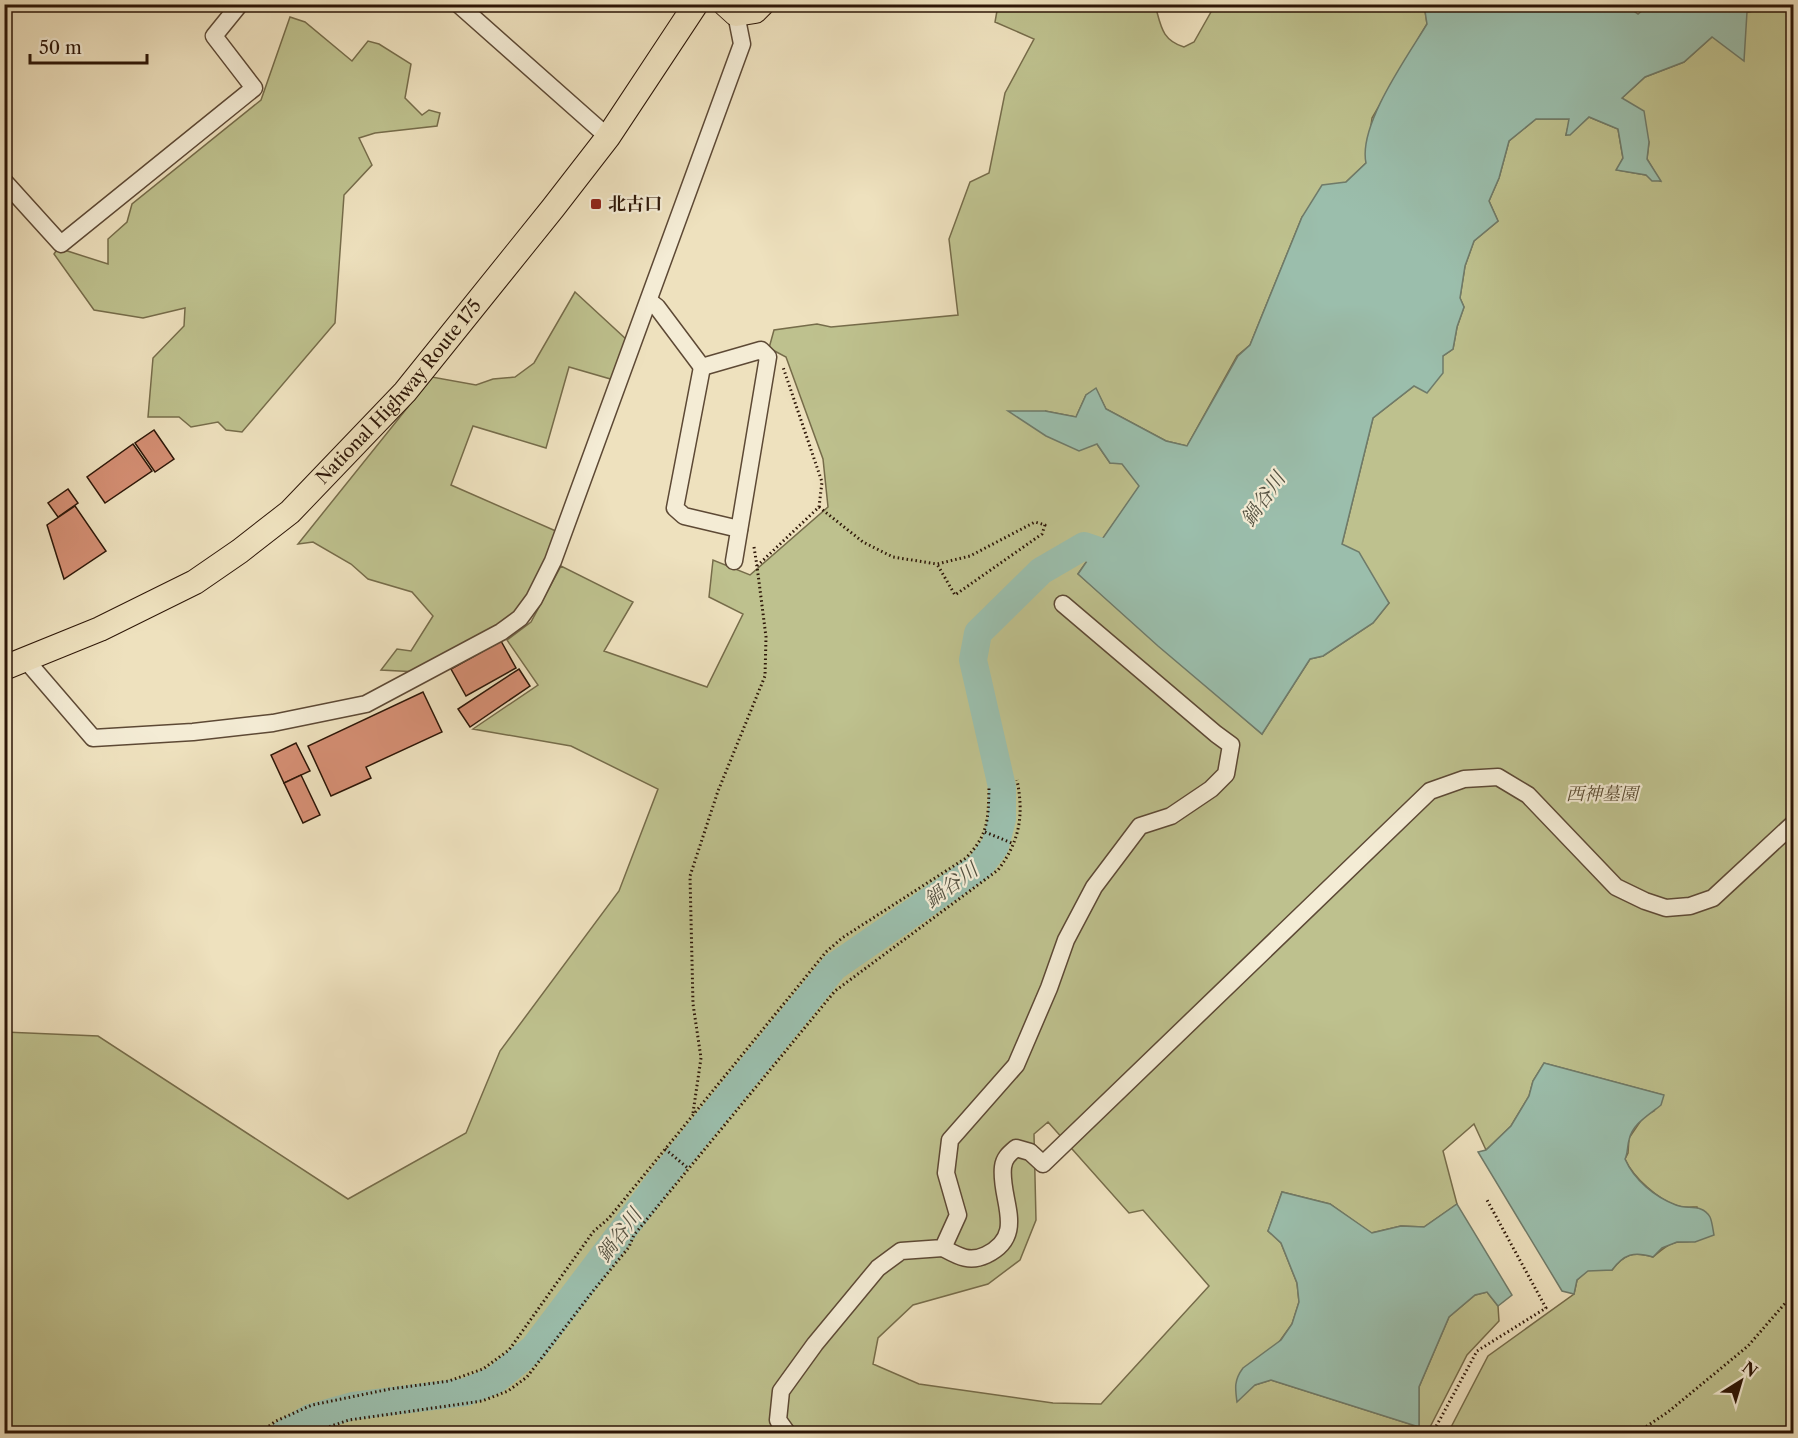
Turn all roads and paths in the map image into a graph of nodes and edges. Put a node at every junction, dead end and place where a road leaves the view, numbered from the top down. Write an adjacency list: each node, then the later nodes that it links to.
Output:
1 (240, 4): 7 (street)
2 (458, 4): 6 (street)
3 (696, 4): 6 (highway, National Highway Route 175)
4 (762, 4): 5 (highway)
5 (730, 9): 8 (street)
6 (608, 137): 16 (highway, National Highway Route 175)
7 (4, 181)
8 (649, 302): 10 (street); 16 (street)
9 (768, 357): 10 (street); 11 (path); 12 (street)
10 (702, 368): 12 (street)
11 (819, 507): 14 (path); 22 (path)
12 (739, 530): 13 (street)
13 (734, 561)
14 (937, 564): 14 (path)
15 (1063, 604): 26 (street)
16 (15, 664)
17 (1017, 780): 21 (path)
18 (989, 788): 20 (path)
19 (1794, 823): 26 (street)
20 (985, 832): 21 (path); 22 (path)
21 (1014, 844): 24 (path)
22 (692, 1115): 23 (path)
23 (665, 1149): 24 (path); 28 (path)
24 (689, 1169): 29 (path)
25 (1487, 1200): 31 (path)
26 (943, 1248): 30 (street)
27 (1794, 1293): 32 (path)
28 (258, 1434)
29 (308, 1434)
30 (788, 1434)
31 (1432, 1434)
32 (1635, 1434)

